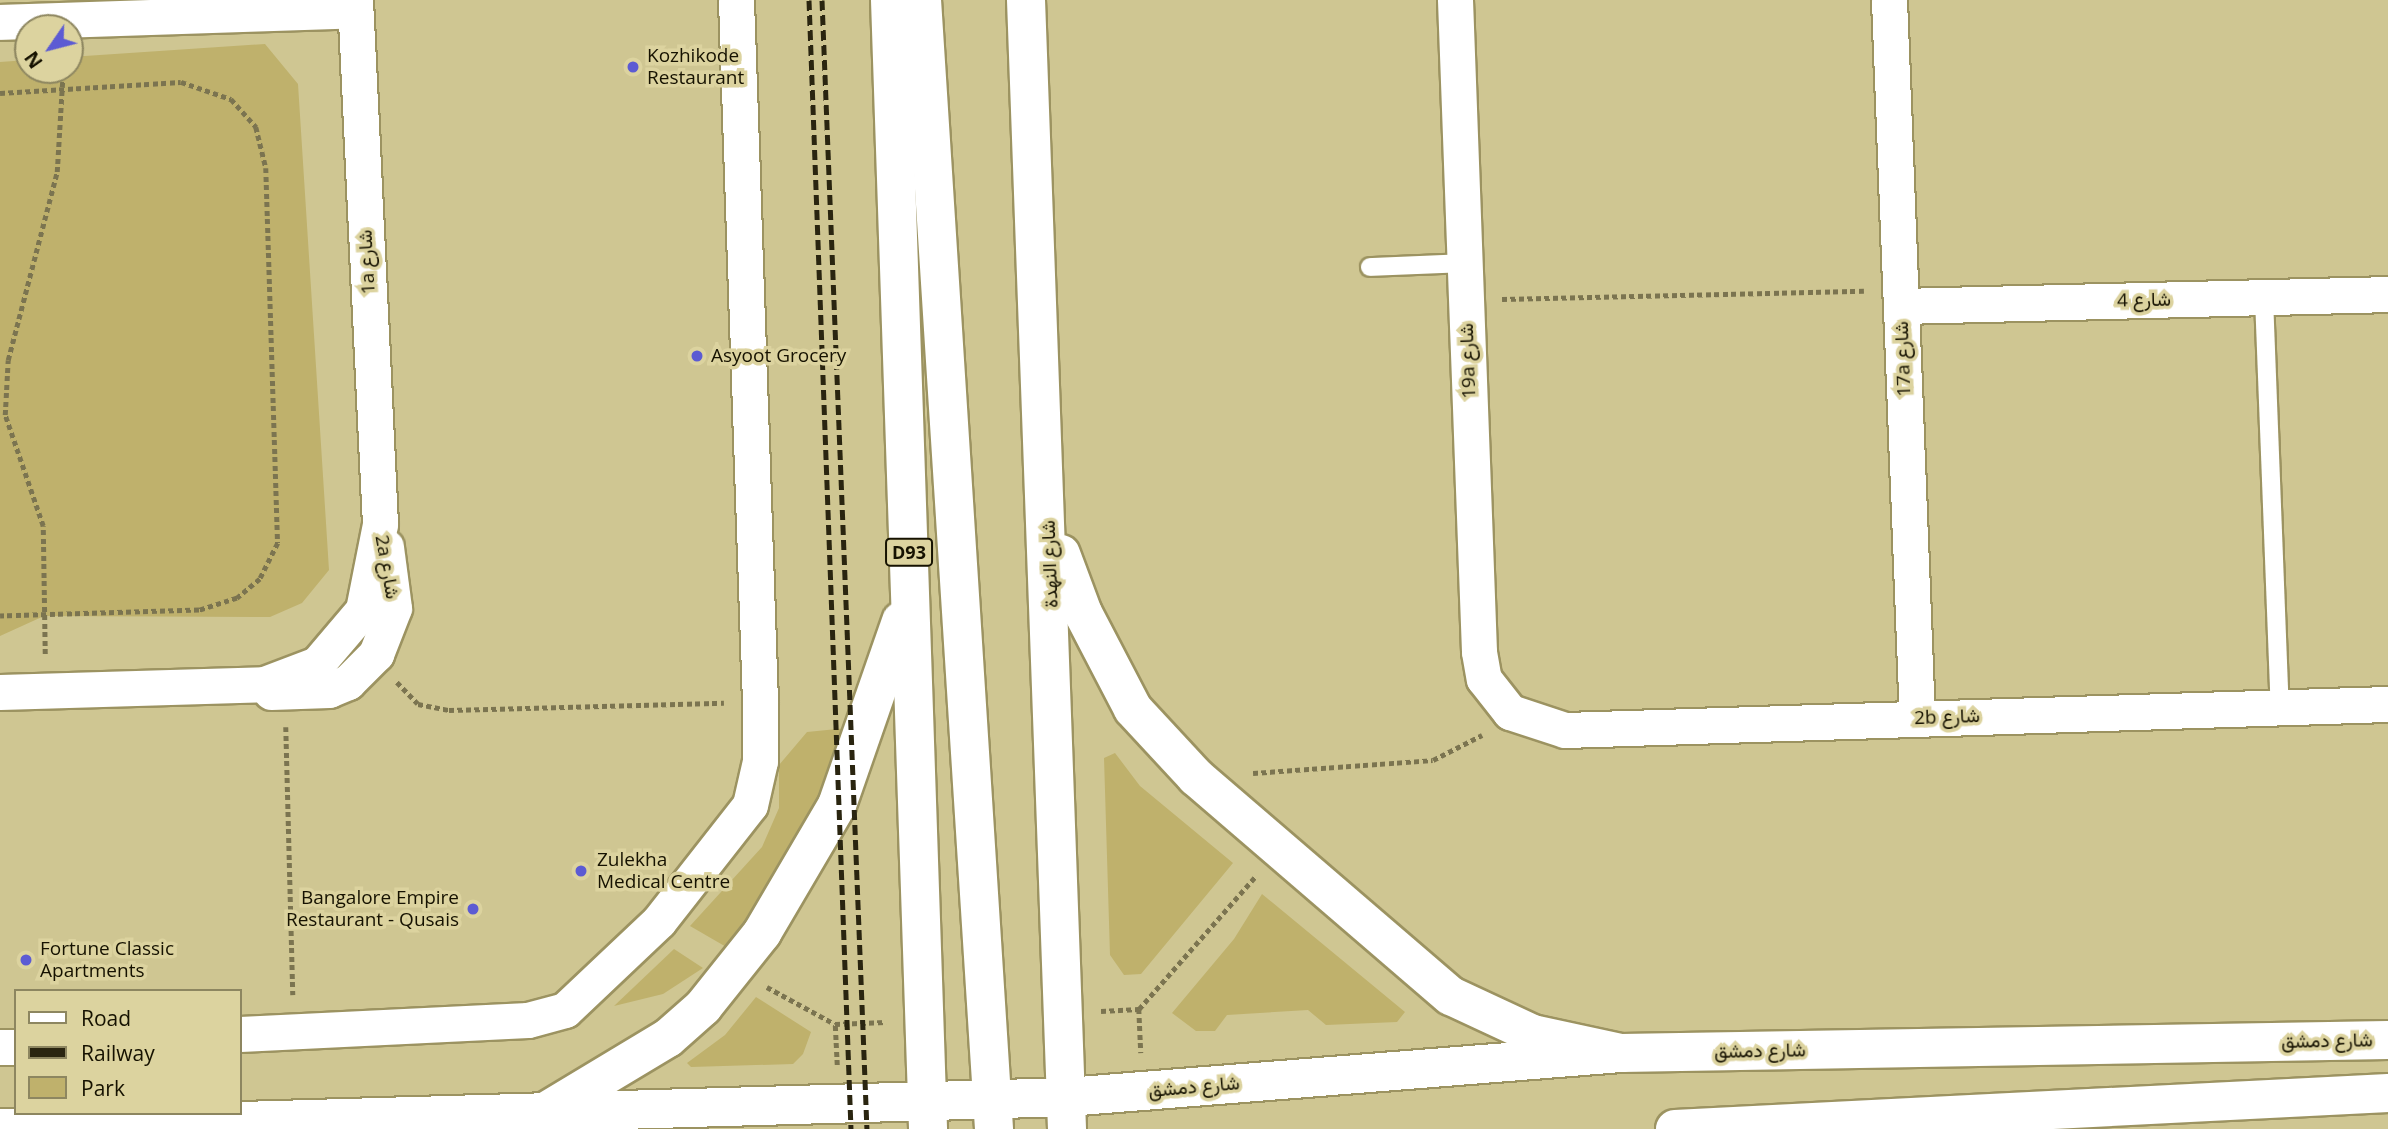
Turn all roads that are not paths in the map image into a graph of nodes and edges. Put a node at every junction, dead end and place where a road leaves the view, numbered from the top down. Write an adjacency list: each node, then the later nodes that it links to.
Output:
1 (736, 0): 23 (street)
2 (890, 0): 16 (main road, D93)
3 (922, 0): 29 (main road)
4 (1026, 0): 14 (main road, شارع النهدة)
5 (1455, 0): 9 (street, 19a شارع)
6 (1889, 0): 12 (street, 17a شارع)
7 (355, 5): 8 (street); 15 (street, 1a شارع)
8 (0, 22)
9 (1464, 263): 10 (lane); 21 (street, 19a شارع)
10 (1370, 267)
11 (2388, 294): 13 (street, شارع 4)
12 (1900, 298): 13 (street, شارع 4); 22 (street, 17a شارع)
13 (2264, 298): 20 (lane)
14 (1049, 509): 25 (main road); 27 (main road, شارع النهدة)
15 (380, 524): 17 (street, 2a شارع); 17 (street, 2a شارع)
16 (911, 592): 28 (main road); 30 (main road, D93)
17 (239, 688): 18 (street, 2a شارع)
18 (0, 692)
19 (2388, 704): 20 (street, 2b شارع)
20 (2280, 707): 22 (street, 2b شارع)
21 (1510, 712): 22 (street, 2b شارع)
22 (1917, 718)
23 (242, 1034)
24 (2388, 1040): 25 (main road, شارع دمشق)
25 (1621, 1053): 27 (main road, شارع دمشق)
26 (2388, 1093): 33 (main road)
27 (1067, 1113): 29 (main road, شارع دمشق)
28 (540, 1114): 30 (main road, شارع دمشق); 31 (main road, شارع دمشق)
29 (993, 1115): 30 (main road, شارع دمشق)
30 (928, 1116)
31 (177, 1118): 32 (main road, شارع دمشق)
32 (0, 1128)
33 (1675, 1129)

